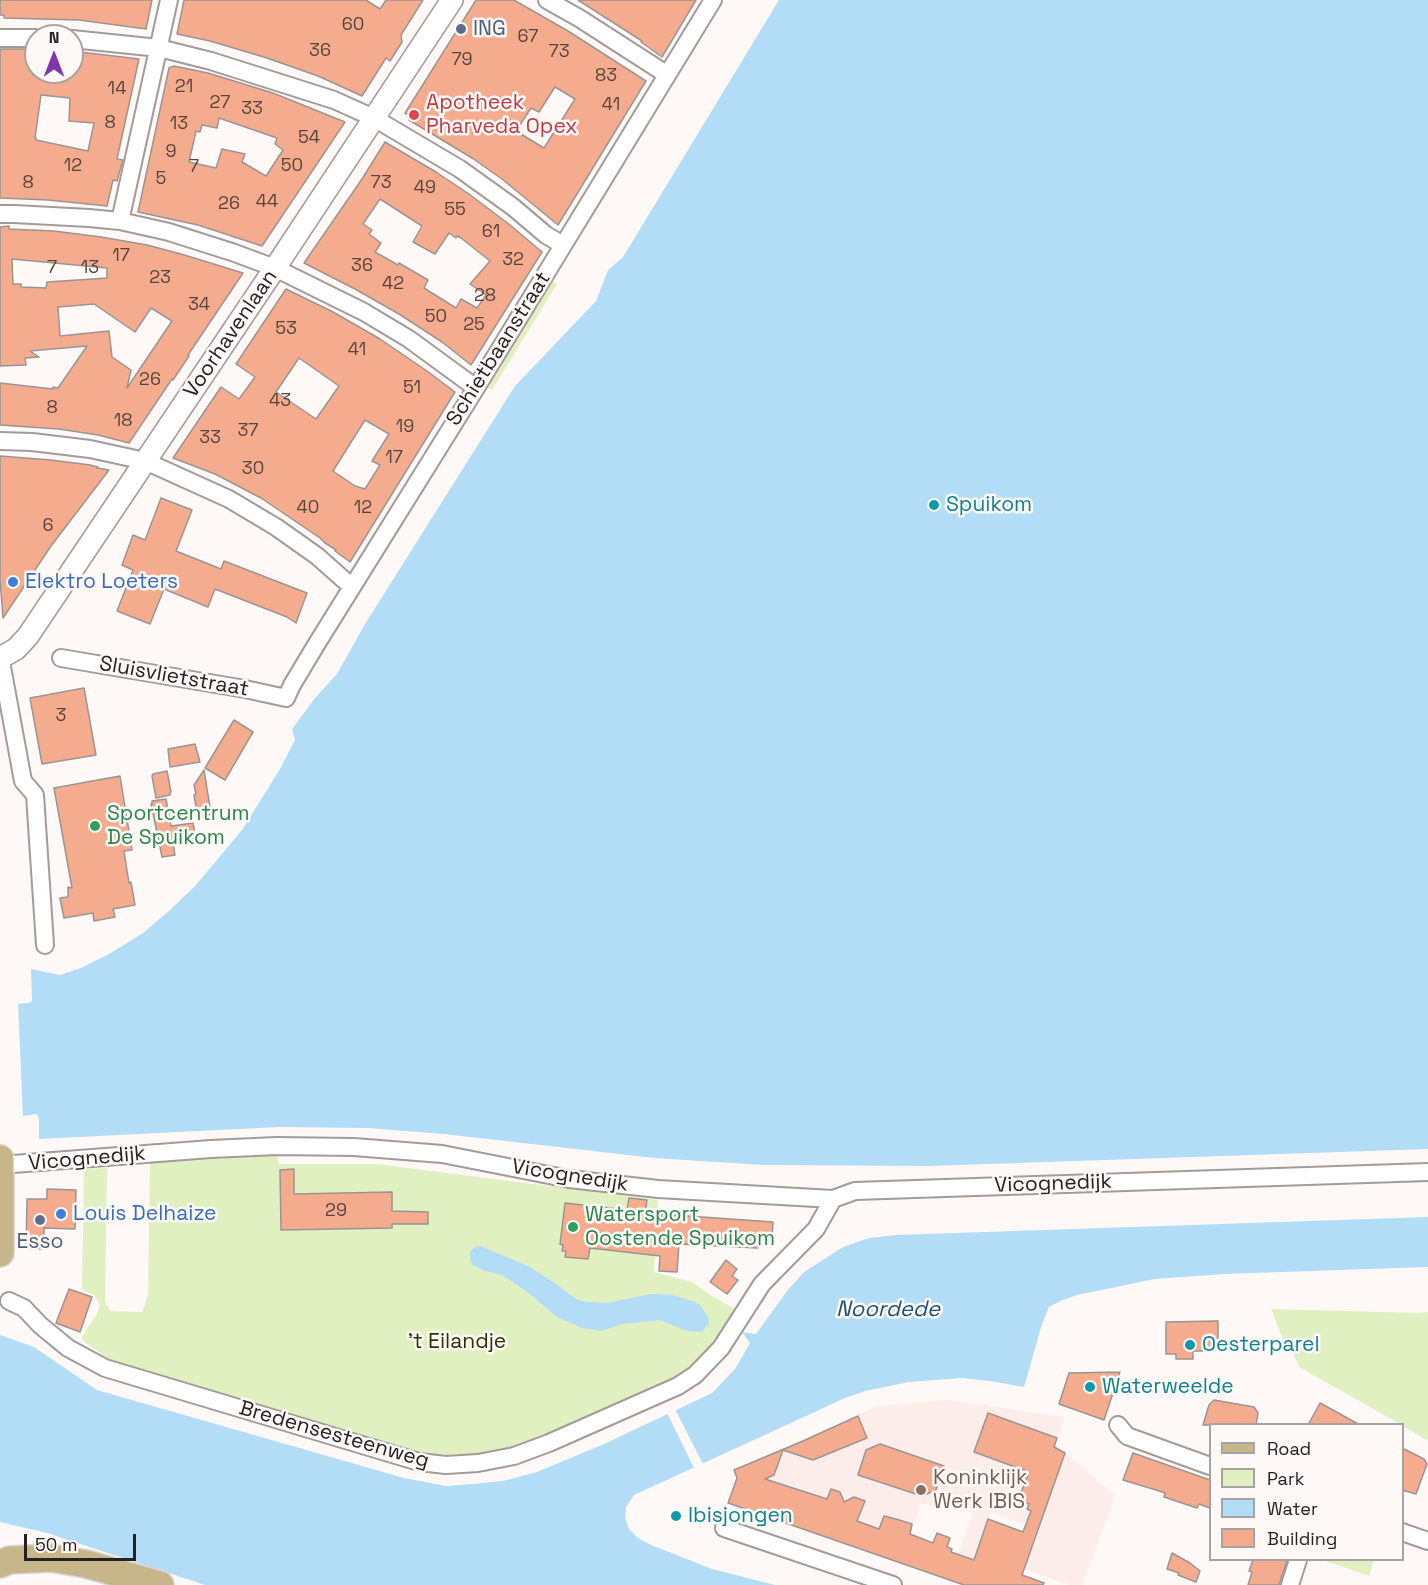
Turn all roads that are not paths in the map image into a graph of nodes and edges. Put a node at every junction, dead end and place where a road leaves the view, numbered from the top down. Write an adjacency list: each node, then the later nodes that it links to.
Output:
1 (169, 0): 8 (street)
2 (452, 0): 10 (street, Voorhavenlaan)
3 (547, 0): 9 (street)
4 (713, 0): 9 (street, Schietbaanstraat)
5 (0, 38): 6 (street)
6 (24, 38)
7 (84, 40): 8 (street)
8 (159, 48): 10 (street); 12 (street)
9 (666, 74): 13 (street, Schietbaanstraat)
10 (374, 118): 13 (street); 14 (street, Voorhavenlaan)
11 (0, 214): 12 (street)
12 (120, 221): 14 (street)
13 (563, 245): 15 (street, Schietbaanstraat)
14 (275, 268): 15 (street); 17 (street, Voorhavenlaan)
15 (476, 388): 18 (street, Schietbaanstraat)
16 (0, 441): 17 (street)
17 (146, 461): 18 (street); 19 (street, Voorhavenlaan)
18 (352, 587): 21 (street, Schietbaanstraat)
19 (0, 657): 22 (street)
20 (62, 658): 21 (street, Sluisvlietstraat)
21 (286, 698)
22 (45, 945)
23 (0, 1159): 24 (main road)
24 (0, 1166): 26 (street, Vicognedijk); 27 (main road)
25 (1428, 1172): 26 (street, Vicognedijk)
26 (833, 1199): 28 (street, Bredensesteenweg)
27 (0, 1253)
28 (9, 1301)
29 (1118, 1425): 30 (street)
30 (1209, 1466)
31 (724, 1528): 39 (street)
32 (1404, 1533): 33 (street)
33 (1428, 1541)
34 (0, 1551): 35 (main road)
35 (51, 1558): 37 (main road); 38 (main road)
36 (1298, 1561): 40 (street)
37 (0, 1564)
38 (160, 1585)
39 (893, 1585)
40 (1290, 1585)

